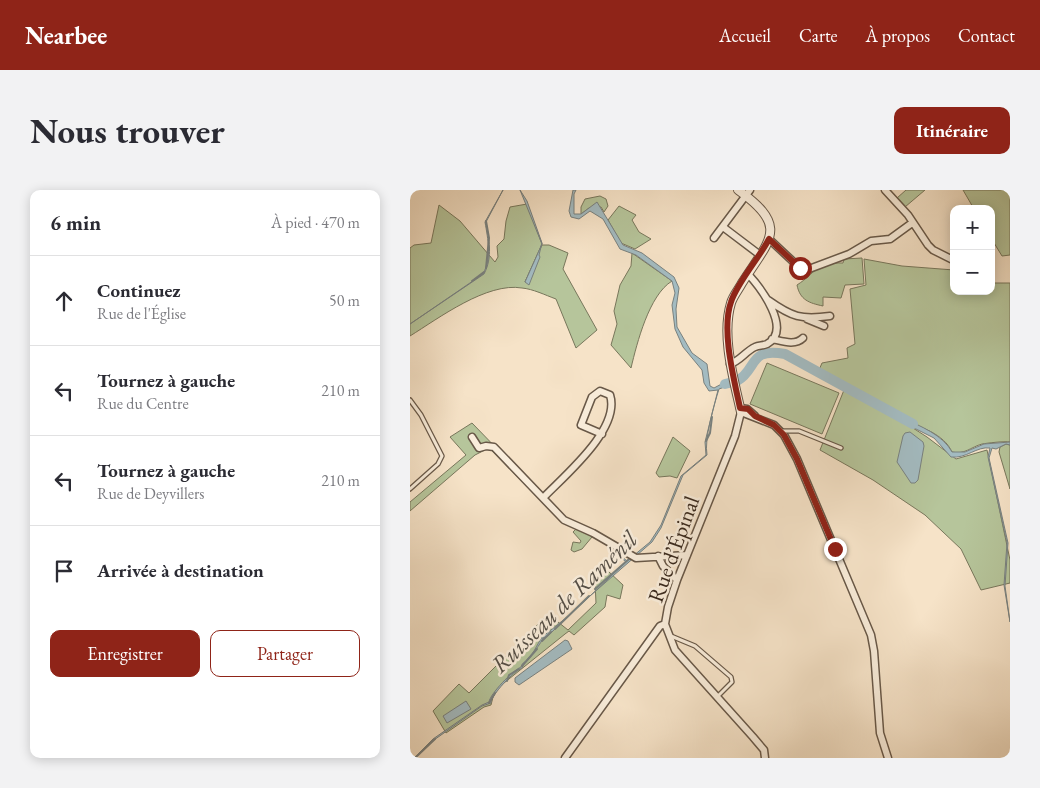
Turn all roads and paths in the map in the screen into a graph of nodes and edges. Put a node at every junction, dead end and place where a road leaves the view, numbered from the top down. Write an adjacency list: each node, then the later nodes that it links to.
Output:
1 (885, 190): 3 (street)
2 (744, 192): 4 (street); 6 (street)
3 (912, 223): 6 (street); 8 (street)
4 (723, 227): 5 (street); 7 (street)
5 (714, 238)
6 (769, 239): 7 (street)
7 (760, 255): 9 (street)
8 (950, 258)
9 (748, 274): 10 (street); 16 (street)
10 (767, 299): 12 (street); 15 (street)
11 (830, 316): 12 (street)
12 (806, 319): 13 (street)
13 (824, 326)
14 (803, 338): 15 (street)
15 (772, 339): 16 (street)
16 (730, 364): 18 (street)
17 (410, 400): 23 (lane)
18 (740, 410): 19 (street); 26 (street, Rue d’Épinal)
19 (781, 431): 22 (lane); 33 (street)
20 (602, 434): 20 (street); 24 (street)
21 (472, 437): 24 (street)
22 (841, 448)
23 (410, 489)
24 (543, 498): 25 (street)
25 (658, 556): 26 (street); 27 (street)
26 (687, 556): 27 (street, Rue d’Épinal)
27 (677, 580): 28 (street, Rue d’Épinal)
28 (665, 624): 29 (street, Rue d’Épinal); 31 (street)
29 (668, 636): 30 (street, Rue d’Épinal); 30 (lane)
30 (717, 698): 32 (street, Rue d’Épinal)
31 (565, 758)
32 (765, 758)
33 (888, 758)

